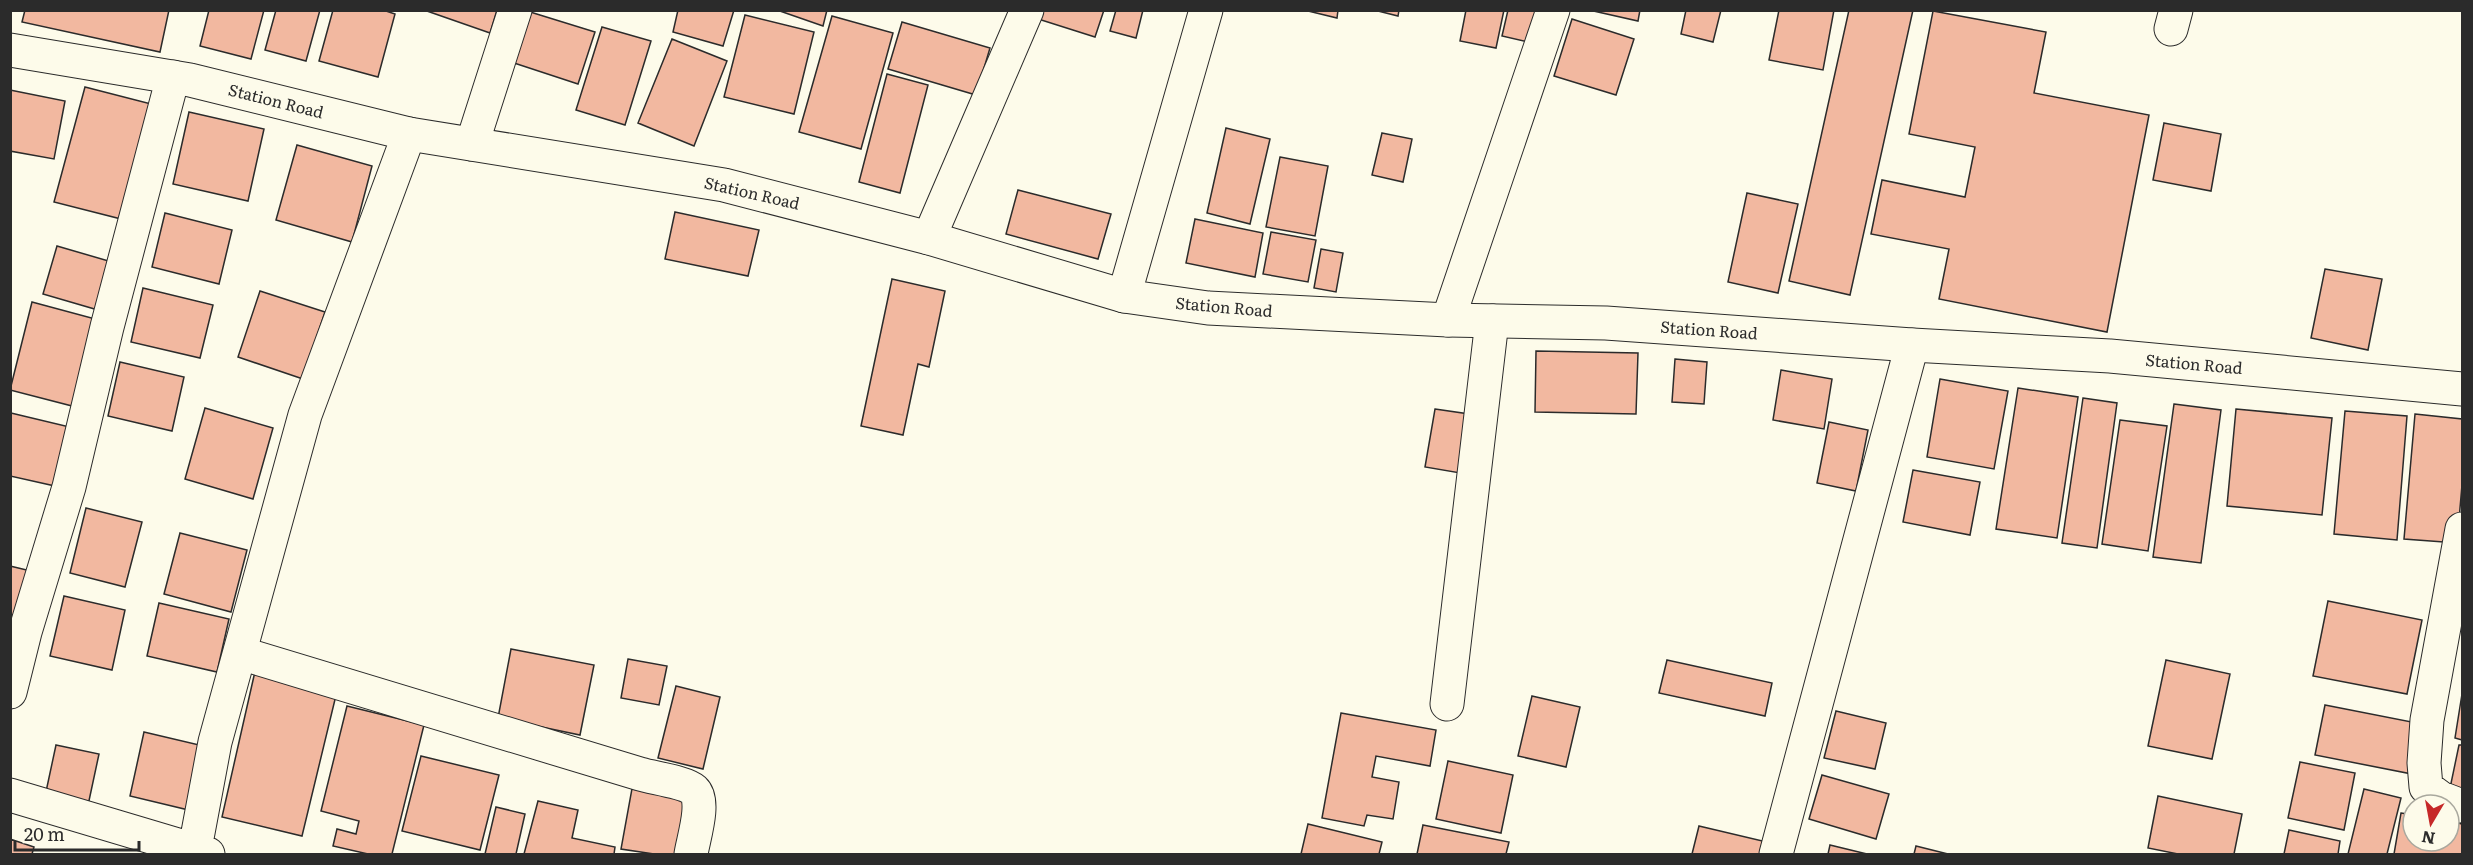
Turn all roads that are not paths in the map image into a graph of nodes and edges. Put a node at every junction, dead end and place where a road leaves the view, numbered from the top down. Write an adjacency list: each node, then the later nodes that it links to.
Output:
1 (516, 10): 8 (street)
2 (1027, 10): 9 (street)
3 (1206, 10): 10 (street)
4 (1553, 10): 11 (street)
5 (10, 50): 6 (street, Station Road)
6 (173, 77): 7 (street, Station Road); 17 (street)
7 (409, 134): 8 (street, Station Road); 16 (street)
8 (471, 144): 9 (street, Station Road)
9 (929, 238): 10 (street, Station Road)
10 (1124, 296): 11 (street, Station Road)
11 (1448, 320): 12 (street, Station Road)
12 (1492, 321): 13 (street, Station Road); 18 (street)
13 (1912, 345): 14 (street, Station Road); 23 (street)
14 (2463, 389)
15 (2463, 529): 20 (street)
16 (240, 652): 21 (street); 22 (street)
17 (10, 692)
18 (1447, 704)
19 (10, 795): 21 (street)
20 (2463, 806)
21 (199, 853)
22 (691, 855)
23 (1776, 855)

